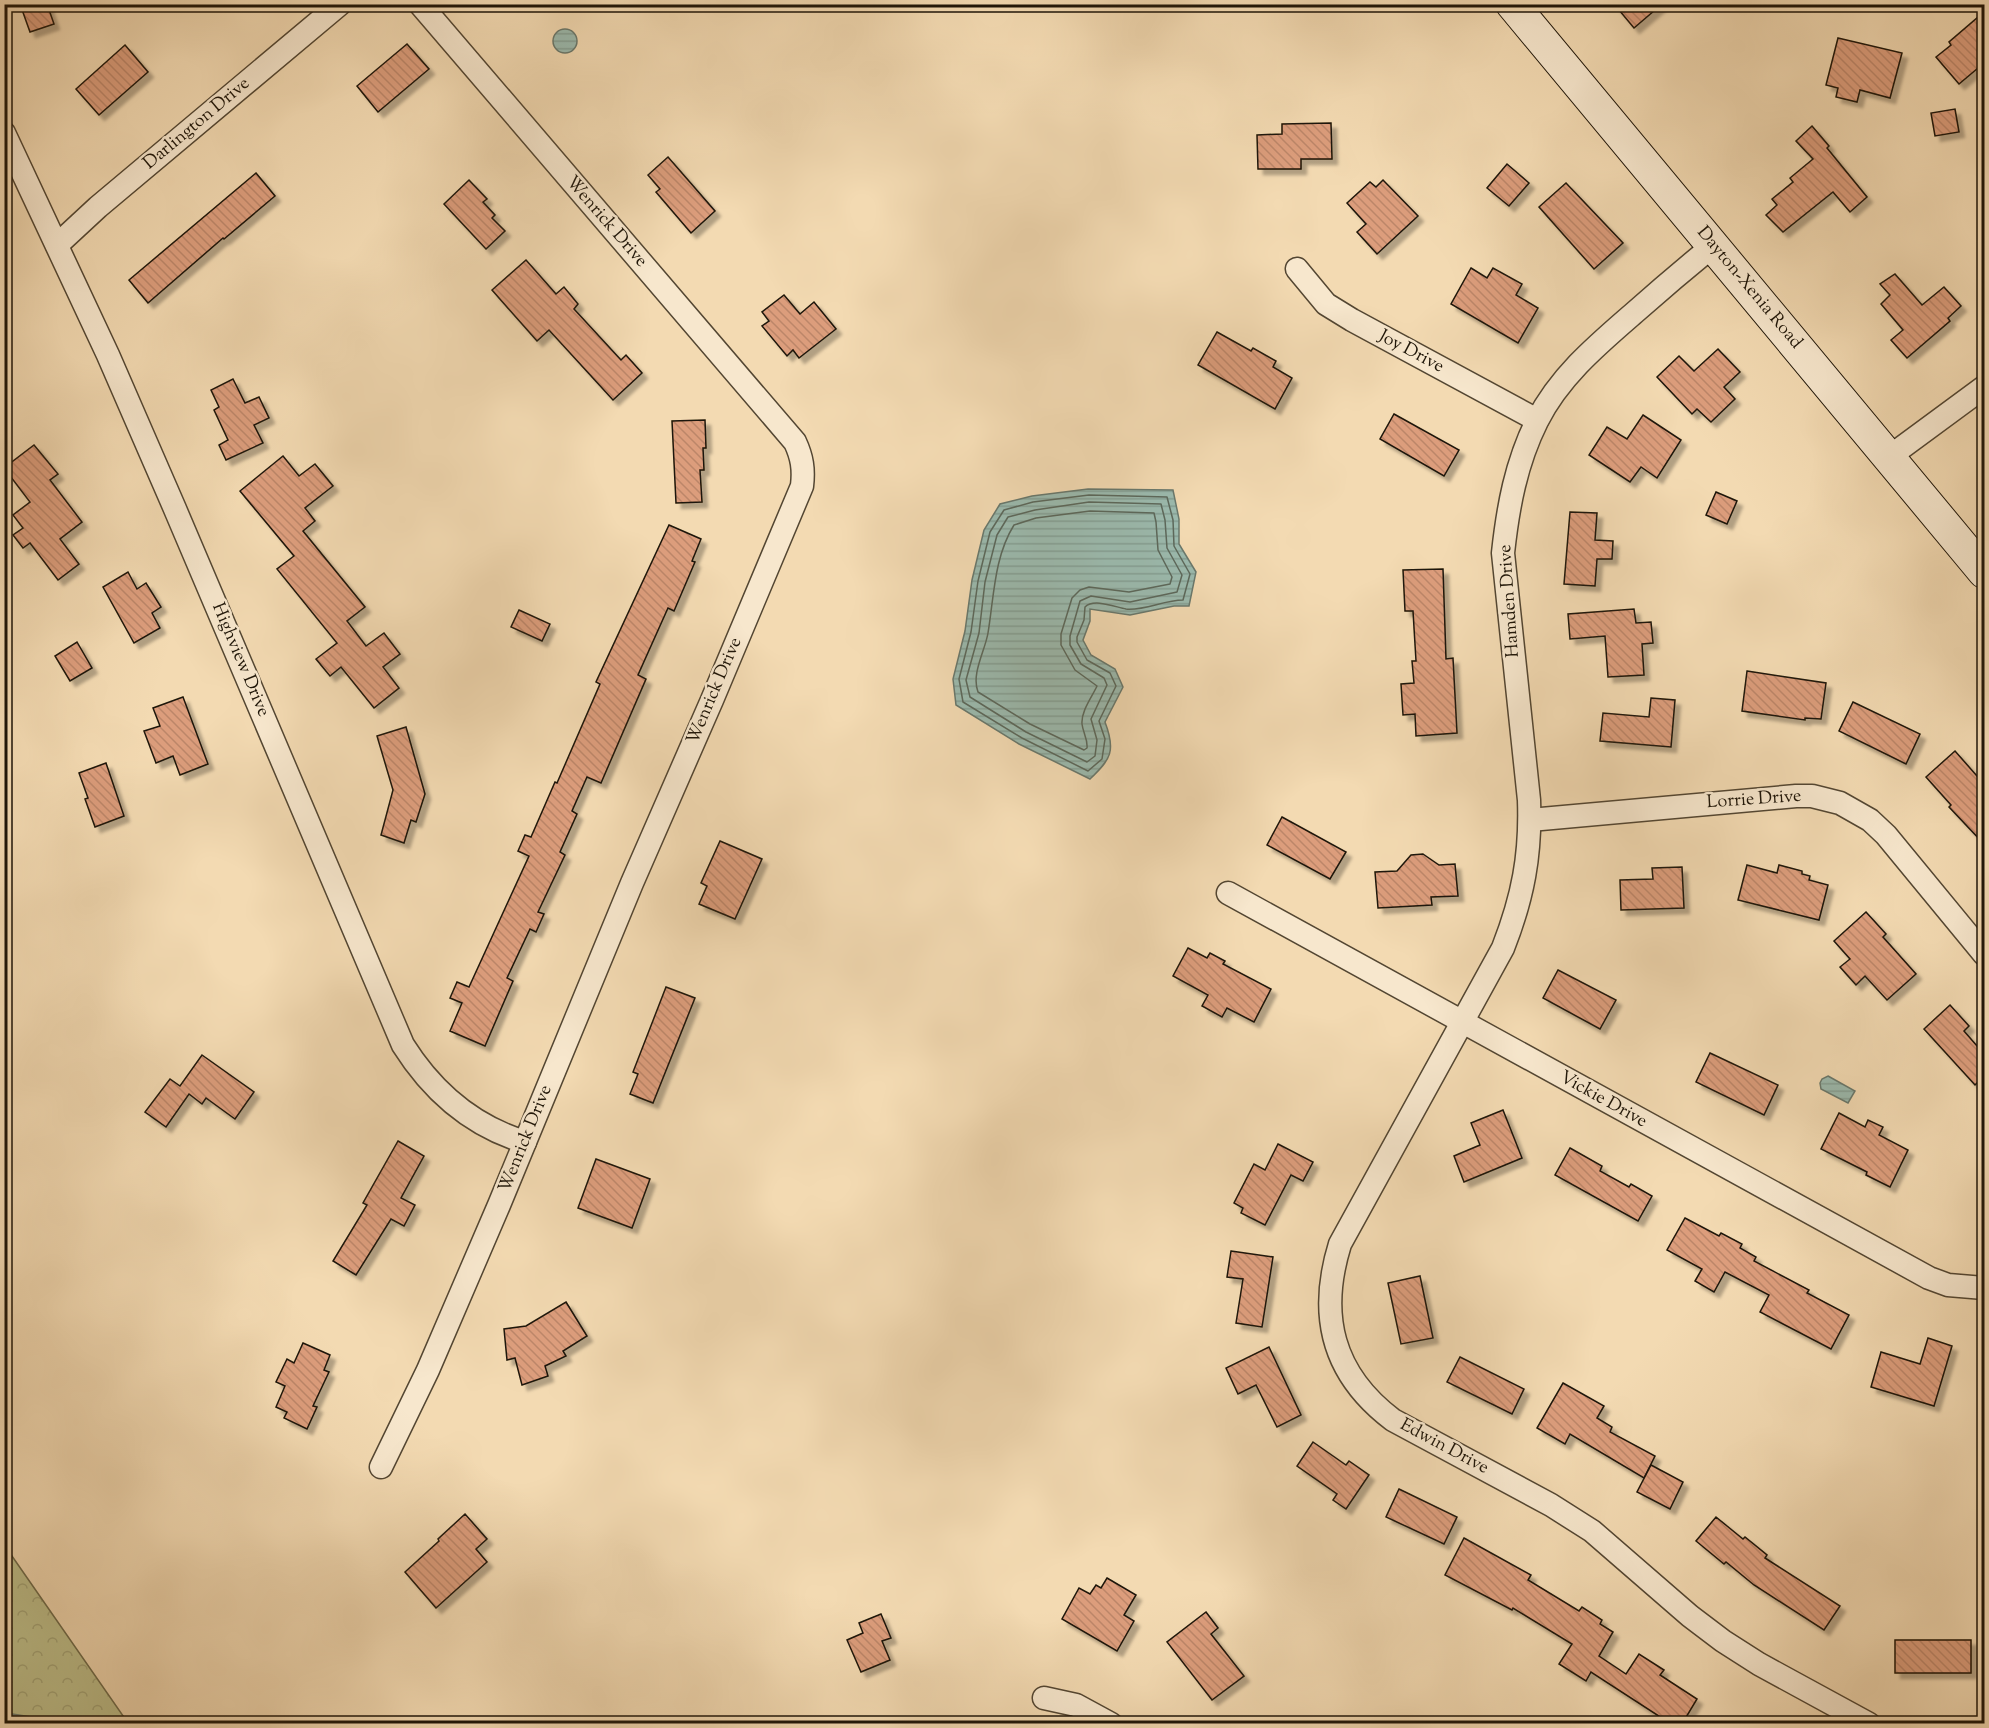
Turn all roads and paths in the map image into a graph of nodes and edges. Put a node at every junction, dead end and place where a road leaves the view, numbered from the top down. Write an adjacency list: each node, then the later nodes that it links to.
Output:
1 (340, 4): 5 (street, Darlington Drive)
2 (420, 4): 16 (street, Wenrick Drive)
3 (1518, 7): 6 (main road, Dayton-Xenia Road)
4 (4, 133): 5 (street, Highview Drive)
5 (57, 245): 16 (street, Highview Drive)
6 (1714, 245): 9 (street, Hamden Drive); 10 (main road, Dayton-Xenia Road)
7 (1297, 269): 9 (street, Joy Drive)
8 (1984, 387): 10 (street)
9 (1537, 420): 12 (street, Hamden Drive)
10 (1889, 457): 11 (main road, Dayton-Xenia Road)
11 (1984, 572)
12 (1530, 820): 14 (street, Lorrie Drive); 15 (street, Hamden Drive)
13 (1228, 893): 15 (street, Vickie Drive)
14 (1984, 954)
15 (1462, 1022): 17 (street, Vickie Drive); 21 (street, Edwin Drive)
16 (525, 1142): 18 (street, Wenrick Drive)
17 (1984, 1288)
18 (381, 1467)
19 (1044, 1698): 20 (street)
20 (1111, 1724)
21 (1869, 1724)

